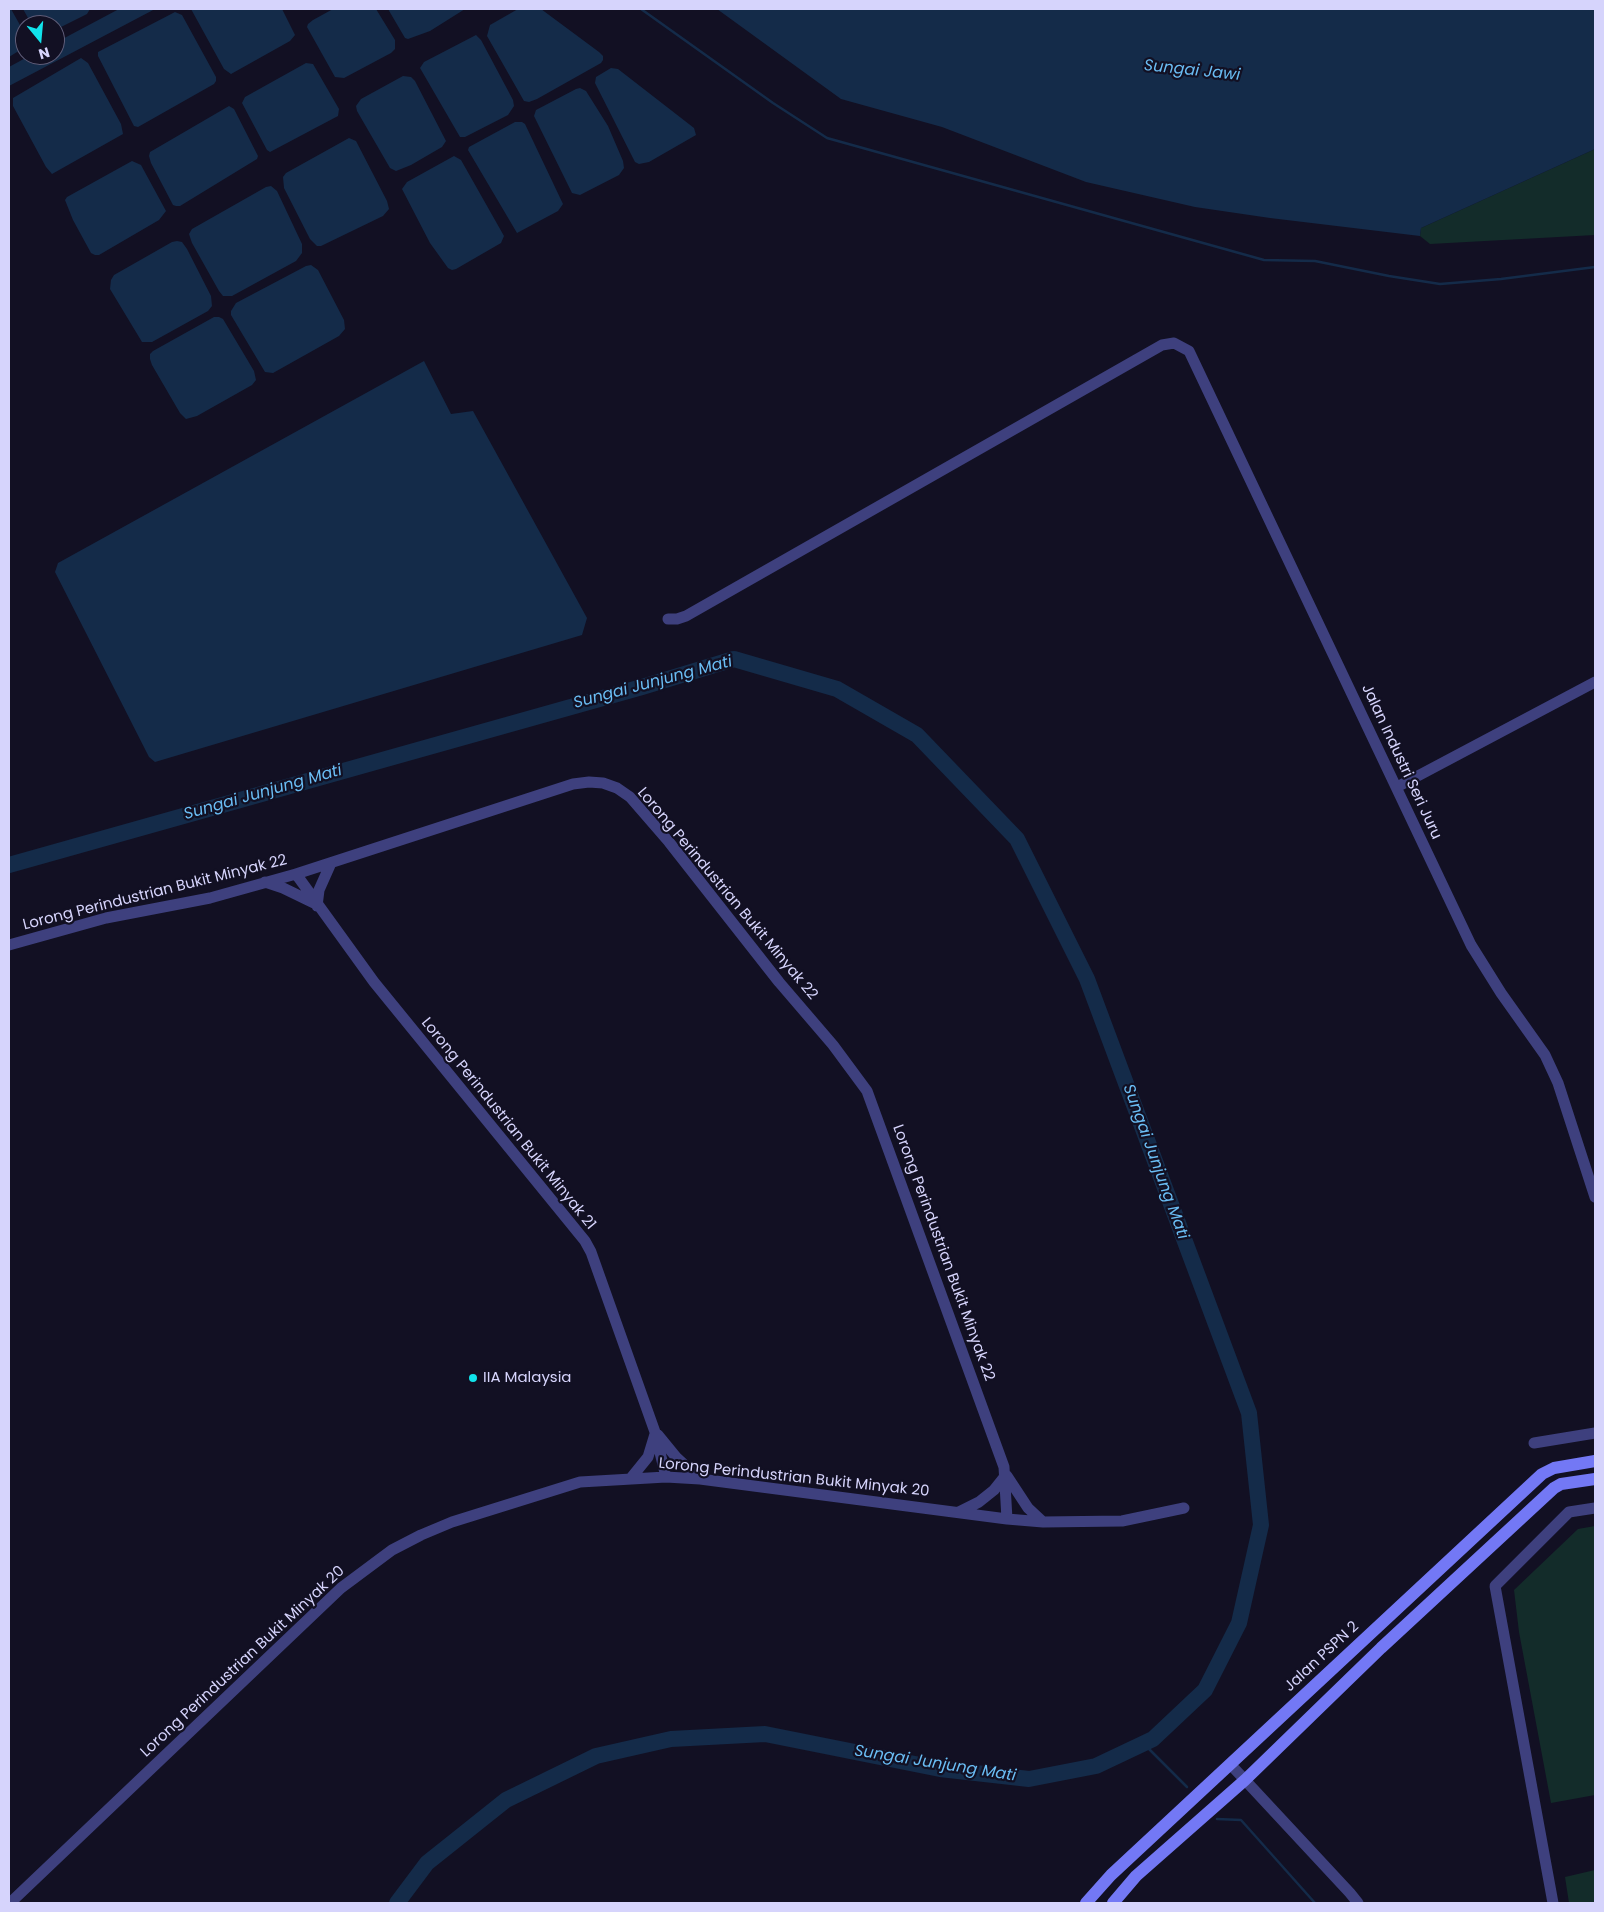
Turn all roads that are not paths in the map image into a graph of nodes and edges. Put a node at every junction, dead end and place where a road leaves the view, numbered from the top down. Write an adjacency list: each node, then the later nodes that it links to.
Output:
1 (668, 619): 3 (street, Jalan Industri Seri Juru)
2 (1595, 682): 3 (street)
3 (1397, 787): 9 (street, Jalan Industri Seri Juru)
4 (331, 863): 5 (street, Lorong Perindustrian Bukit Minyak 22); 7 (street); 14 (street, Lorong Perindustrian Bukit Minyak 22)
5 (296, 874): 6 (street, Lorong Perindustrian Bukit Minyak 22); 7 (street, Lorong Perindustrian Bukit Minyak 21)
6 (265, 882): 7 (street); 8 (street, Lorong Perindustrian Bukit Minyak 22)
7 (317, 906): 10 (street, Lorong Perindustrian Bukit Minyak 21)
8 (9, 945)
9 (1595, 1197)
10 (655, 1432): 15 (street, Lorong Perindustrian Bukit Minyak 21); 16 (street); 18 (street)
11 (1595, 1433): 12 (street)
12 (1534, 1443)
13 (1595, 1461): 24 (street, Jalan PSPN 2)
14 (1006, 1474): 21 (street); 22 (street, Lorong Perindustrian Bukit Minyak 22); 23 (street)
15 (666, 1477): 16 (street, Lorong Perindustrian Bukit Minyak 20); 18 (street, Lorong Perindustrian Bukit Minyak 20)
16 (631, 1478): 26 (street, Lorong Perindustrian Bukit Minyak 20)
17 (1595, 1479): 25 (street)
18 (700, 1480): 21 (street, Lorong Perindustrian Bukit Minyak 20)
19 (1184, 1508): 23 (street, Lorong Perindustrian Bukit Minyak 20)
20 (1595, 1508): 30 (street)
21 (959, 1513): 22 (street, Lorong Perindustrian Bukit Minyak 20)
22 (1007, 1519): 23 (street, Lorong Perindustrian Bukit Minyak 20)
23 (1043, 1522)
24 (1230, 1765): 25 (street); 27 (street, Jalan PSPN 2)
25 (1245, 1780): 28 (street); 29 (street)
26 (10, 1903)
27 (1086, 1903)
28 (1112, 1903)
29 (1358, 1903)
30 (1553, 1903)

